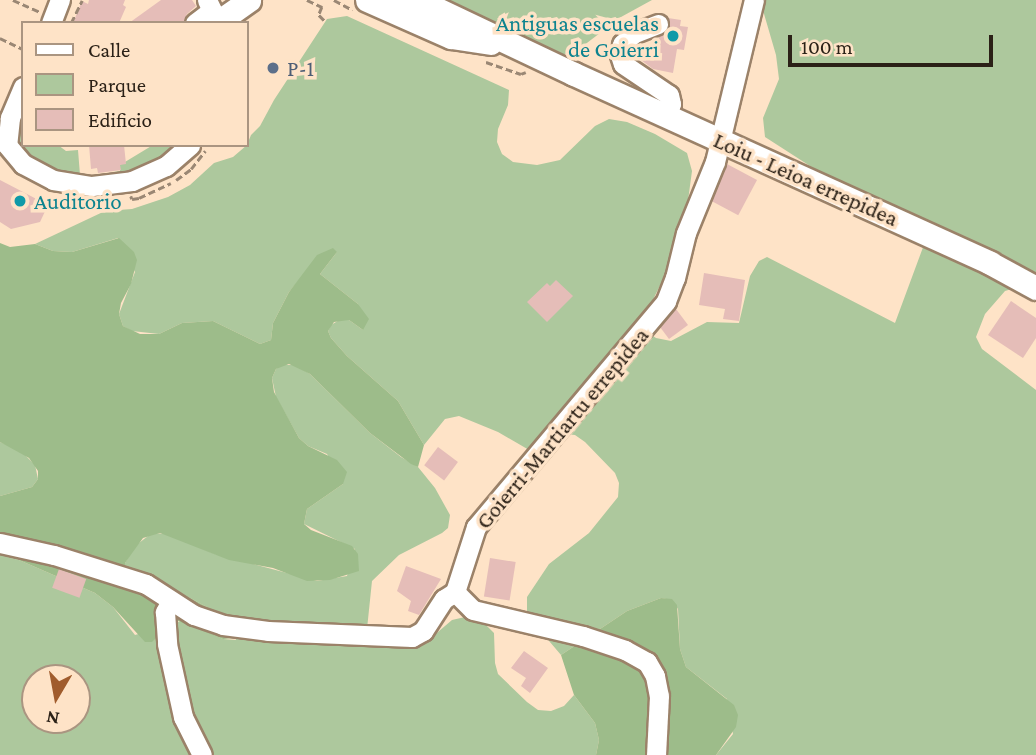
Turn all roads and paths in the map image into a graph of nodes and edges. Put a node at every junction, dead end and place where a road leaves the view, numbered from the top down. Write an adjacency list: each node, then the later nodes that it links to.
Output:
1 (13, 0): 9 (path)
2 (82, 0): 12 (path)
3 (307, 0): 11 (path)
4 (367, 0): 15 (main road)
5 (388, 0): 15 (main road, Loiu - Leioa errepidea)
6 (418, 0): 17 (main road, Loiu - Leioa errepidea)
7 (754, 0): 20 (street, Goierri-Martiartu errepidea)
8 (243, 1): 10 (main road)
9 (52, 12)
10 (214, 14)
11 (324, 20)
12 (72, 21)
13 (657, 24): 19 (street)
14 (0, 38): 16 (path)
15 (491, 43): 17 (main road, Loiu - Leioa errepidea)
16 (21, 48)
17 (574, 74): 19 (main road, Loiu - Leioa errepidea)
18 (21, 92): 21 (street)
19 (665, 116): 20 (main road, Loiu - Leioa errepidea)
20 (719, 140): 22 (main road, Loiu - Leioa errepidea); 24 (street, Goierri-Martiartu errepidea)
21 (188, 147)
22 (1036, 288)
23 (0, 544): 25 (street)
24 (455, 592): 25 (street); 27 (street)
25 (171, 601): 26 (street)
26 (202, 755)
27 (656, 755)

